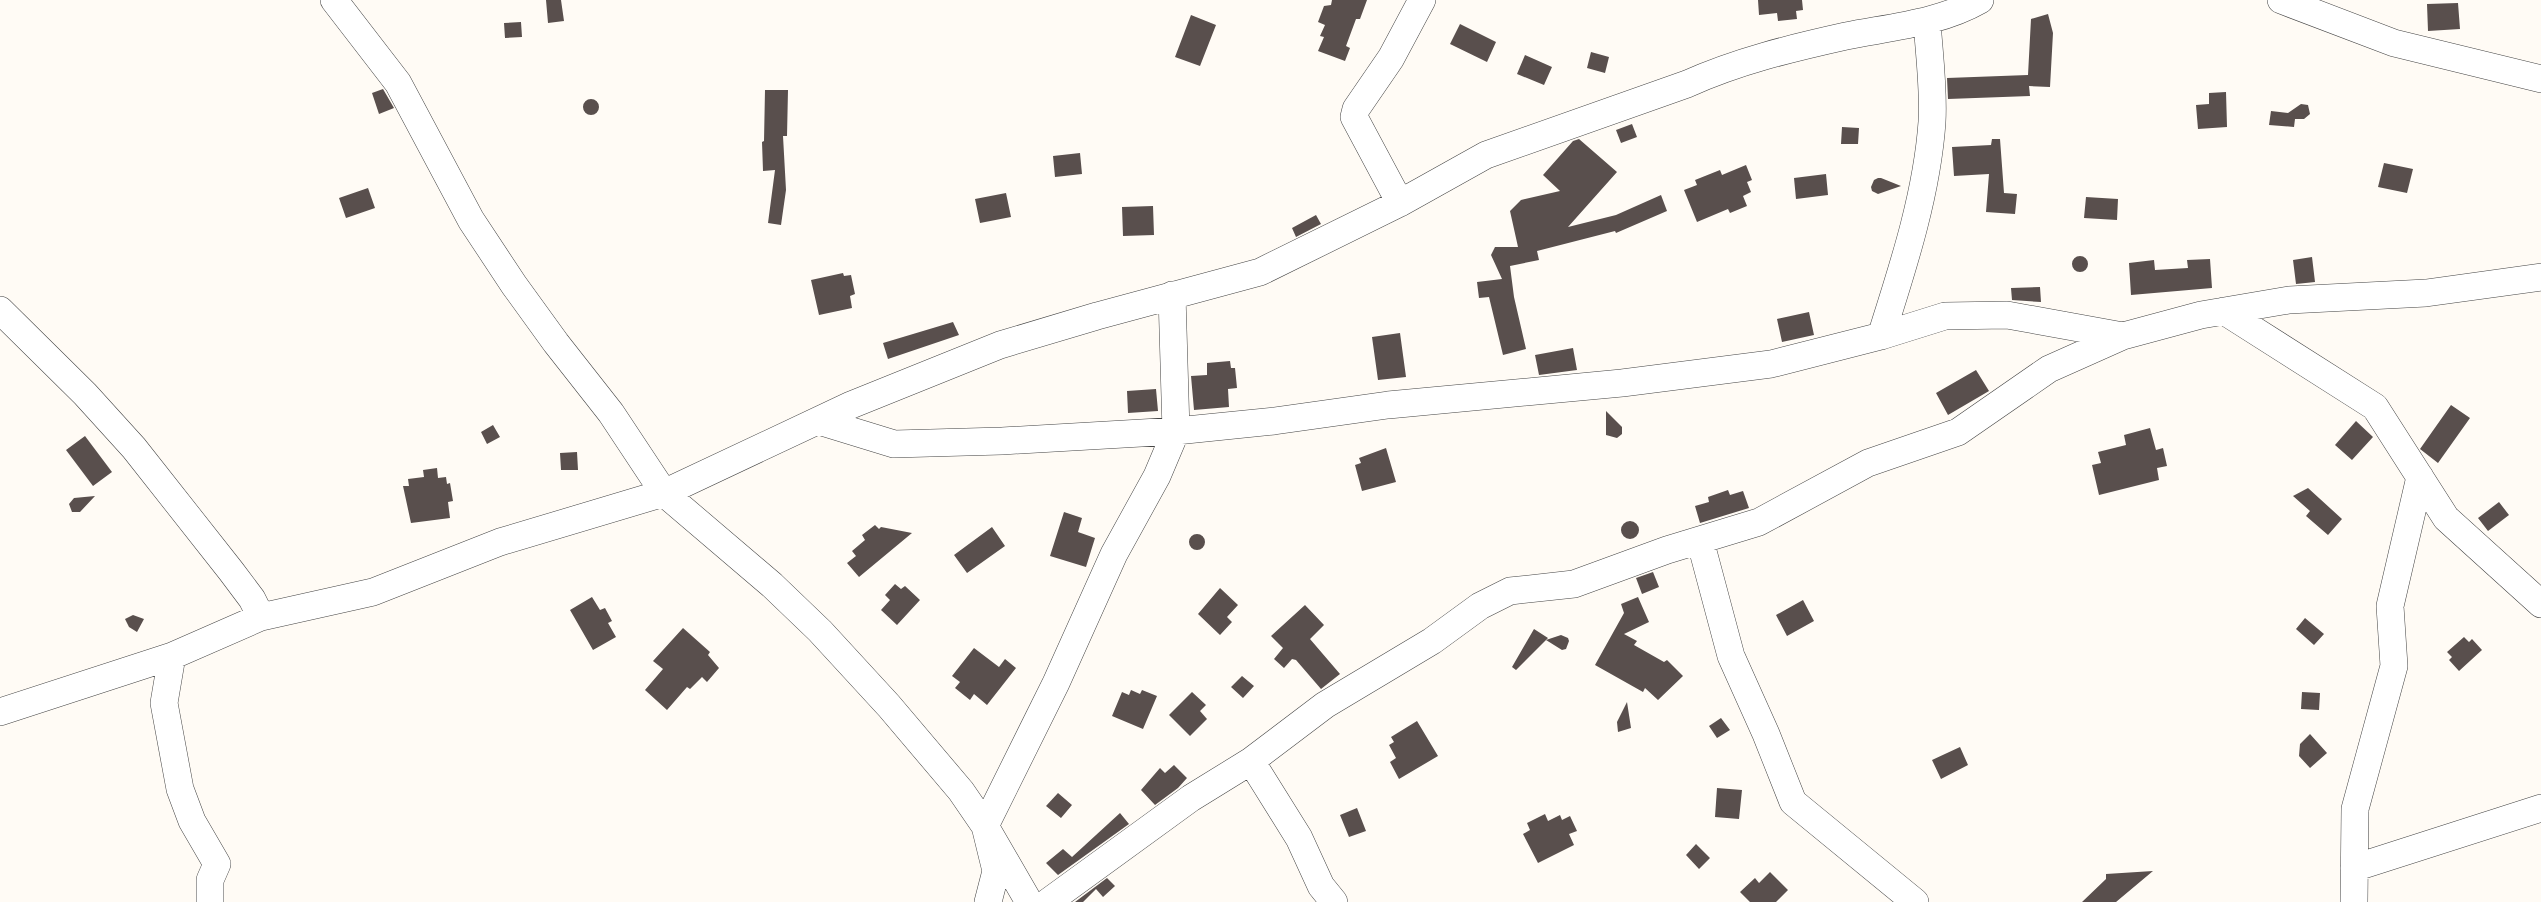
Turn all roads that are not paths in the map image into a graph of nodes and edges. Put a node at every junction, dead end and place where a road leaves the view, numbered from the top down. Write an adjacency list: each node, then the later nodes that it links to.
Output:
1 (334, 0): 17 (street)
2 (1422, 0): 7 (street)
3 (1980, 0): 5 (street)
4 (2281, 0): 6 (street)
5 (1927, 21): 7 (street); 12 (street)
6 (2541, 80)
7 (1400, 203): 9 (street)
8 (2541, 277): 11 (street)
9 (1172, 295): 14 (street); 15 (street)
10 (0, 310): 20 (street)
11 (2224, 311): 13 (street); 16 (street)
12 (1881, 336): 13 (street); 15 (street)
13 (2123, 336): 18 (street)
14 (819, 421): 15 (street); 17 (street)
15 (1176, 431): 25 (street)
16 (2420, 477): 19 (street); 26 (street)
17 (664, 493): 20 (street); 25 (street)
18 (1700, 540): 23 (street); 27 (street)
19 (2541, 604)
20 (261, 617): 21 (street)
21 (172, 656): 22 (street); 28 (street)
22 (0, 712)
23 (1251, 761): 31 (street); 32 (street)
24 (2541, 808): 26 (street)
25 (986, 826): 29 (street); 30 (street)
26 (2354, 868): 33 (street)
27 (1920, 901)
28 (210, 902)
29 (988, 902)
30 (1029, 902)
31 (1048, 902)
32 (1334, 902)
33 (2354, 902)

